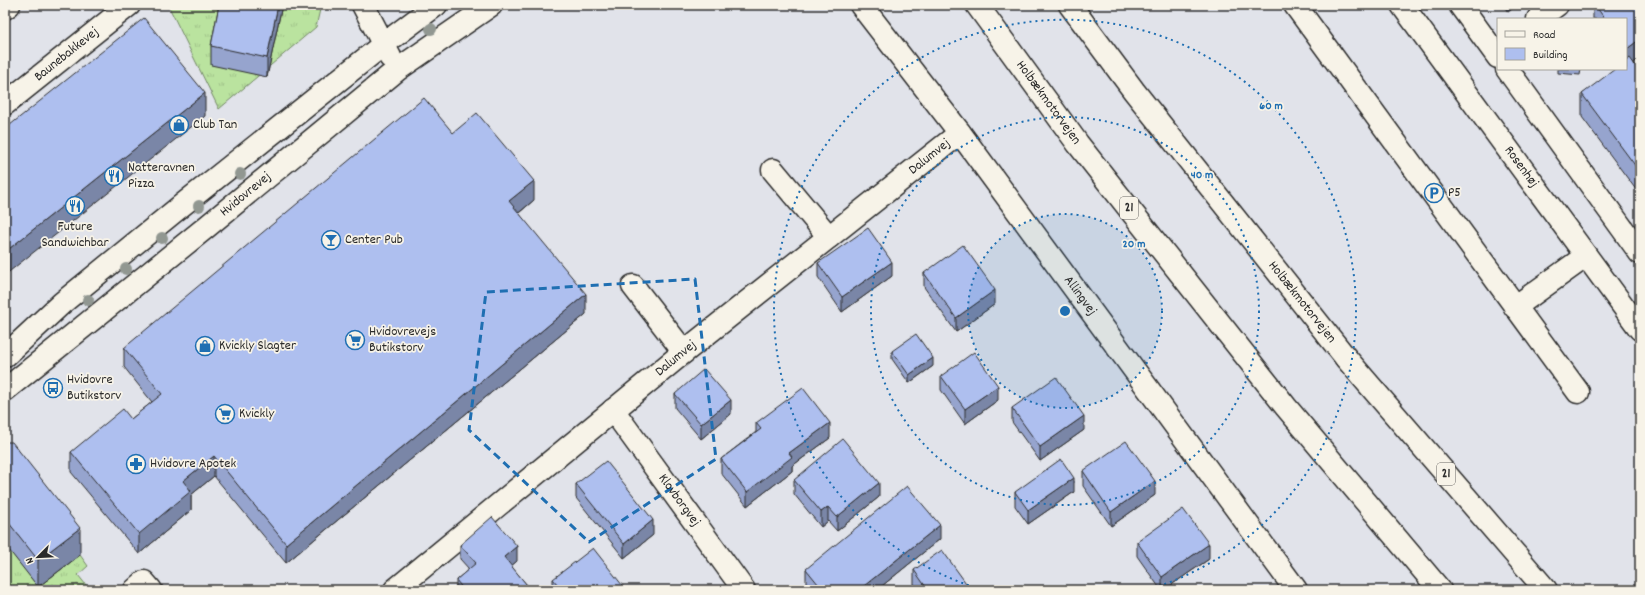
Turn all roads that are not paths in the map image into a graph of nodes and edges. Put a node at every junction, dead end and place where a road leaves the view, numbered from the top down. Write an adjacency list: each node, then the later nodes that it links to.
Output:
1 (9, 5): 13 (main road)
2 (129, 5): 19 (main road, Baunebakkevej)
3 (362, 5): 15 (main road)
4 (436, 5): 15 (main road)
5 (491, 5): 17 (main road, Hvidovrevej)
6 (861, 5): 20 (main road, Allingvej)
7 (977, 5): 38 (main road, Holbækmotorvejen / 21)
8 (1070, 5): 39 (main road, Holbækmotorvejen / 21)
9 (1295, 5): 26 (main road)
10 (1402, 5): 24 (main road, Rosenhøj)
11 (1460, 5): 16 (main road)
12 (1557, 5): 14 (main road)
13 (5, 8)
14 (1539, 18)
15 (384, 44): 17 (main road); 29 (main road)
16 (1497, 52)
17 (398, 70): 30 (main road, Hvidovrevej)
18 (1508, 70): 23 (main road)
19 (5, 104)
20 (960, 133): 22 (main road, Dalumvej); 37 (main road, Allingvej)
21 (773, 170): 22 (main road)
22 (829, 237): 28 (main road, Dalumvej)
23 (1640, 253)
24 (1586, 256): 26 (main road); 27 (main road, Rosenhøj)
25 (633, 286): 28 (main road)
26 (1515, 307): 31 (main road)
27 (1640, 329)
28 (684, 352): 32 (main road, Dalumvej)
29 (5, 356)
30 (5, 390)
31 (1578, 392)
32 (613, 410): 35 (main road, Dalumvej); 36 (main road, Klovborgvej)
33 (135, 590): 34 (main road)
34 (151, 590)
35 (395, 590)
36 (744, 590)
37 (1296, 590)
38 (1440, 590)
39 (1546, 590)

